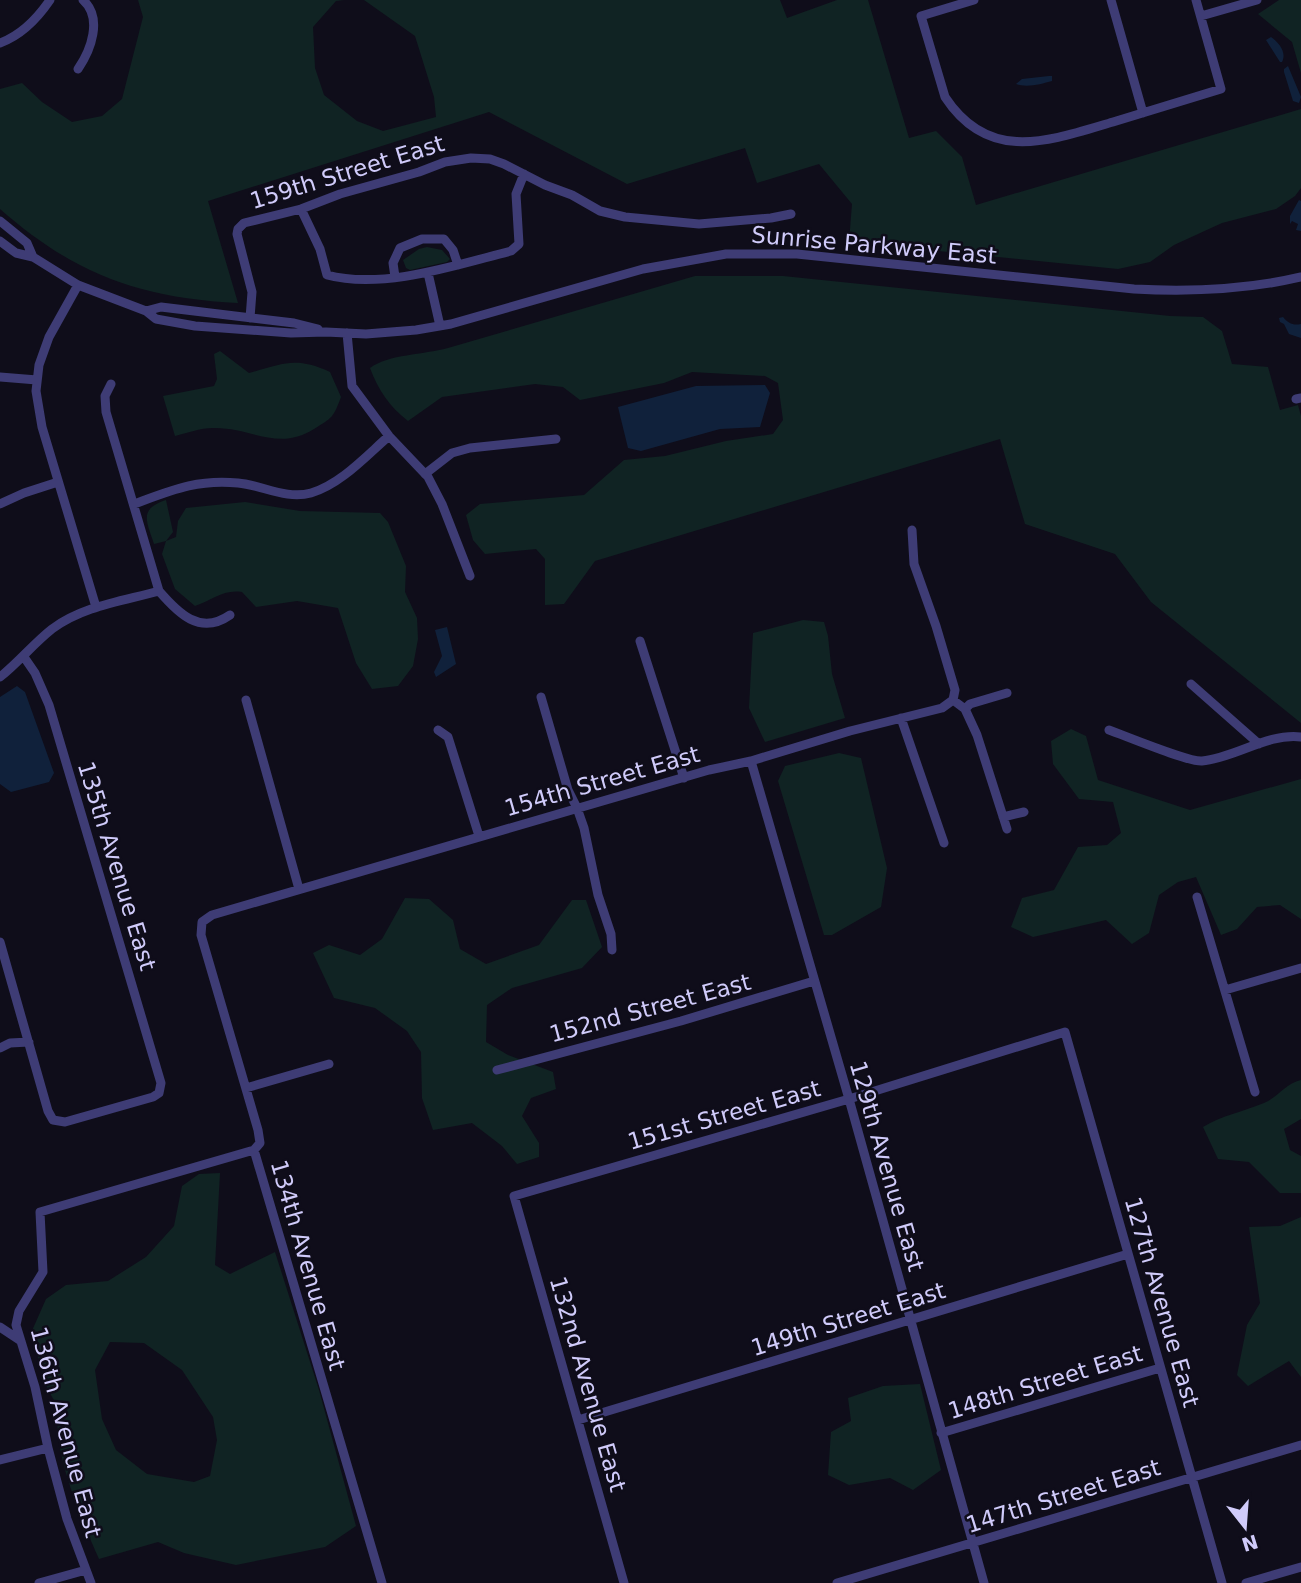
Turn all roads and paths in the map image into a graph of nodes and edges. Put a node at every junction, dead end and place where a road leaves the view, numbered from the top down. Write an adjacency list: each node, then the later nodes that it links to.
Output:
1 (50, 0): 8 (street)
2 (83, 0): 9 (street)
3 (974, 0): 10 (street)
4 (1111, 0): 10 (street)
5 (1196, 0): 7 (street)
6 (1257, 0): 7 (street)
7 (1201, 16): 10 (street)
8 (0, 43)
9 (78, 69)
10 (1143, 113)
11 (524, 174): 12 (street, 159th Street East); 13 (street, 159th Street East); 17 (street)
12 (301, 209): 19 (street); 23 (street, 159th Street East)
13 (791, 214)
14 (0, 221): 16 (street)
15 (0, 241): 16 (street)
16 (33, 257): 21 (street)
17 (458, 265): 18 (street); 19 (street)
18 (428, 273): 19 (street); 24 (street)
19 (395, 277)
20 (1301, 277): 24 (street, Sunrise Parkway East)
21 (78, 285): 22 (street, Sunrise Parkway East); 28 (street)
22 (146, 311): 23 (street, Sunrise Parkway East); 25 (street, Sunrise Parkway East)
23 (250, 318): 25 (street, Sunrise Parkway East)
24 (440, 326): 26 (street, Sunrise Parkway East)
25 (326, 332): 26 (street, Sunrise Parkway East)
26 (347, 333): 30 (street)
27 (0, 377): 28 (street)
28 (37, 380): 33 (street)
29 (111, 384): 35 (street)
30 (389, 436): 32 (street); 35 (street)
31 (556, 439): 32 (street)
32 (425, 474): 37 (street)
33 (58, 482): 34 (street); 39 (street)
34 (0, 504)
35 (134, 504): 38 (street)
36 (912, 530): 48 (street)
37 (470, 576)
38 (159, 591): 39 (street); 40 (street)
39 (96, 607): 42 (street)
40 (230, 615)
41 (640, 641): 56 (street)
42 (24, 657): 43 (street); 72 (street, 135th Avenue East)
43 (0, 677)
44 (1191, 684): 54 (street)
45 (1007, 693): 49 (street)
46 (541, 696): 57 (street)
47 (246, 700): 63 (street)
48 (953, 701): 49 (street); 50 (street, 154th Street East)
49 (965, 709): 59 (street)
50 (901, 718): 55 (street, 154th Street East); 62 (street)
51 (438, 730): 61 (street)
52 (1110, 730): 54 (street)
53 (1301, 737): 54 (street)
54 (1259, 744)
55 (751, 761): 56 (street, 154th Street East); 69 (street, 129th Avenue East)
56 (684, 778): 57 (street, 154th Street East)
57 (578, 808): 61 (street, 154th Street East); 67 (street)
58 (1024, 812): 59 (street)
59 (1003, 817): 60 (street)
60 (1007, 829)
61 (479, 836): 63 (street, 154th Street East)
62 (944, 843)
63 (299, 889): 65 (street, 154th Street East)
64 (1197, 897): 70 (street)
65 (203, 919): 76 (street, 134th Avenue East)
66 (0, 942): 72 (street)
67 (612, 950)
68 (1301, 968): 70 (street)
69 (814, 981): 75 (street, 152nd Street East); 78 (street, 129th Avenue East)
70 (1225, 990): 77 (street)
71 (1065, 1032): 78 (street, 151st Street East); 81 (street, 127th Avenue East)
72 (29, 1042): 73 (street)
73 (0, 1048)
74 (329, 1064): 76 (street)
75 (497, 1070)
76 (246, 1088): 79 (street, 134th Avenue East)
77 (1255, 1092)
78 (849, 1099): 80 (street, 151st Street East); 82 (street, 129th Avenue East)
79 (254, 1150): 84 (street, 136th Avenue East); 97 (street, 134th Avenue East)
80 (514, 1196): 86 (street, 132nd Avenue East)
81 (1128, 1254): 82 (street, 149th Street East); 85 (street, 127th Avenue East)
82 (910, 1321): 86 (street, 149th Street East); 87 (street, 129th Avenue East)
83 (0, 1328): 84 (street)
84 (21, 1341): 89 (street, 136th Avenue East)
85 (1160, 1368): 87 (street, 148th Street East); 91 (street, 127th Avenue East)
86 (578, 1420): 98 (street, 132nd Avenue East)
87 (941, 1433): 92 (street, 129th Avenue East)
88 (1301, 1445): 91 (street, 147th Street East)
89 (48, 1448): 90 (street); 94 (street, 136th Avenue East)
90 (0, 1460)
91 (1192, 1478): 92 (street, 147th Street East); 101 (street, 127th Avenue East)
92 (972, 1543): 99 (street, 147th Street East); 100 (street, 129th Avenue East)
93 (1301, 1567): 102 (street)
94 (86, 1570): 95 (street); 96 (street, 136th Avenue East)
95 (39, 1583)
96 (92, 1583)
97 (382, 1583)
98 (624, 1583)
99 (837, 1583)
100 (984, 1583)
101 (1222, 1583)
102 (1246, 1583)

